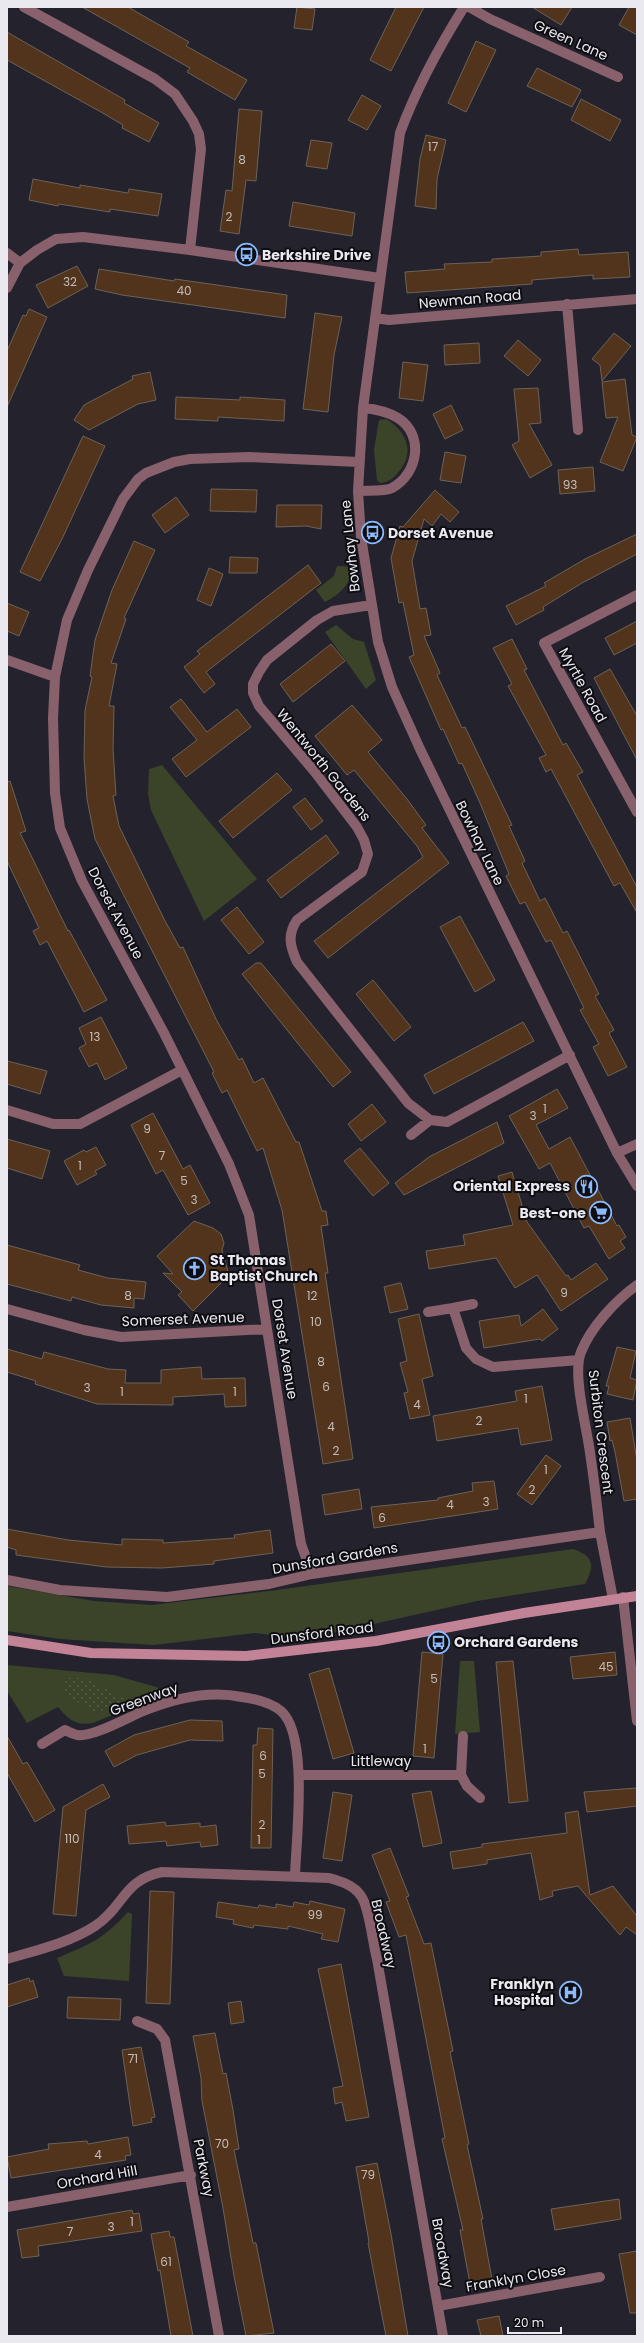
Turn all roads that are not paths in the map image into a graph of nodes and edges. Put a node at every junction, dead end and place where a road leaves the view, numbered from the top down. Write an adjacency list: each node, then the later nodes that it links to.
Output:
1 (24, 7): 5 (street)
2 (464, 7): 8 (street, Bowhay Lane)
3 (469, 7): 4 (street, Green Lane)
4 (618, 76)
5 (190, 250): 7 (street); 8 (street)
6 (7, 253): 7 (street)
7 (20, 263): 9 (street)
8 (380, 278): 12 (street, Bowhay Lane)
9 (7, 288)
10 (637, 299): 11 (street, Newman Road)
11 (567, 304): 12 (street, Newman Road); 14 (street)
12 (375, 318): 13 (street, Bowhay Lane)
13 (363, 408): 15 (street, Bowhay Lane); 16 (street, Bowhay Lane)
14 (578, 430)
15 (359, 462): 16 (street, Bowhay Lane); 20 (street, Dorset Avenue)
16 (358, 491): 18 (street, Bowhay Lane)
17 (637, 594): 21 (street, Myrtle Road)
18 (370, 605): 22 (street, Bowhay Lane); 25 (street, Wentworth Gardens)
19 (7, 660): 20 (street)
20 (55, 677): 23 (street, Dorset Avenue)
21 (637, 811)
22 (570, 1055): 25 (street); 28 (street, Bowhay Lane)
23 (182, 1070): 24 (street); 35 (street, Dorset Avenue)
24 (7, 1110)
25 (430, 1120): 26 (street)
26 (412, 1135)
27 (637, 1144): 28 (street)
28 (617, 1152): 29 (street, Bowhay Lane)
29 (637, 1186)
30 (637, 1285): 36 (street, Surbiton Crescent)
31 (473, 1304): 32 (street)
32 (453, 1308): 34 (street); 36 (street)
33 (7, 1309): 35 (street, Somerset Avenue)
34 (428, 1312)
35 (267, 1329): 38 (street, Dorset Avenue)
36 (579, 1360): 37 (street, Surbiton Crescent)
37 (600, 1532): 38 (street, Dunsford Gardens); 41 (street)
38 (312, 1574): 39 (street, Dunsford Gardens)
39 (7, 1580)
40 (637, 1596): 41 (main road, Dunsford Road)
41 (618, 1598): 42 (main road, Dunsford Road); 43 (street)
42 (7, 1640)
43 (637, 1721)
44 (463, 1736): 47 (street)
45 (42, 1744): 46 (street, Greenway)
46 (300, 1775): 47 (street, Littleway); 49 (street, Greenway)
47 (461, 1775): 48 (street)
48 (480, 1798)
49 (294, 1876): 50 (street, Broadway); 55 (street, Broadway)
50 (7, 1959)
51 (137, 2021): 52 (street, Parkway)
52 (191, 2175): 53 (street, Orchard Hill); 56 (street, Parkway)
53 (7, 2207)
54 (600, 2277): 55 (street, Franklyn Close)
55 (438, 2306): 57 (street, Broadway)
56 (219, 2336)
57 (443, 2336)

